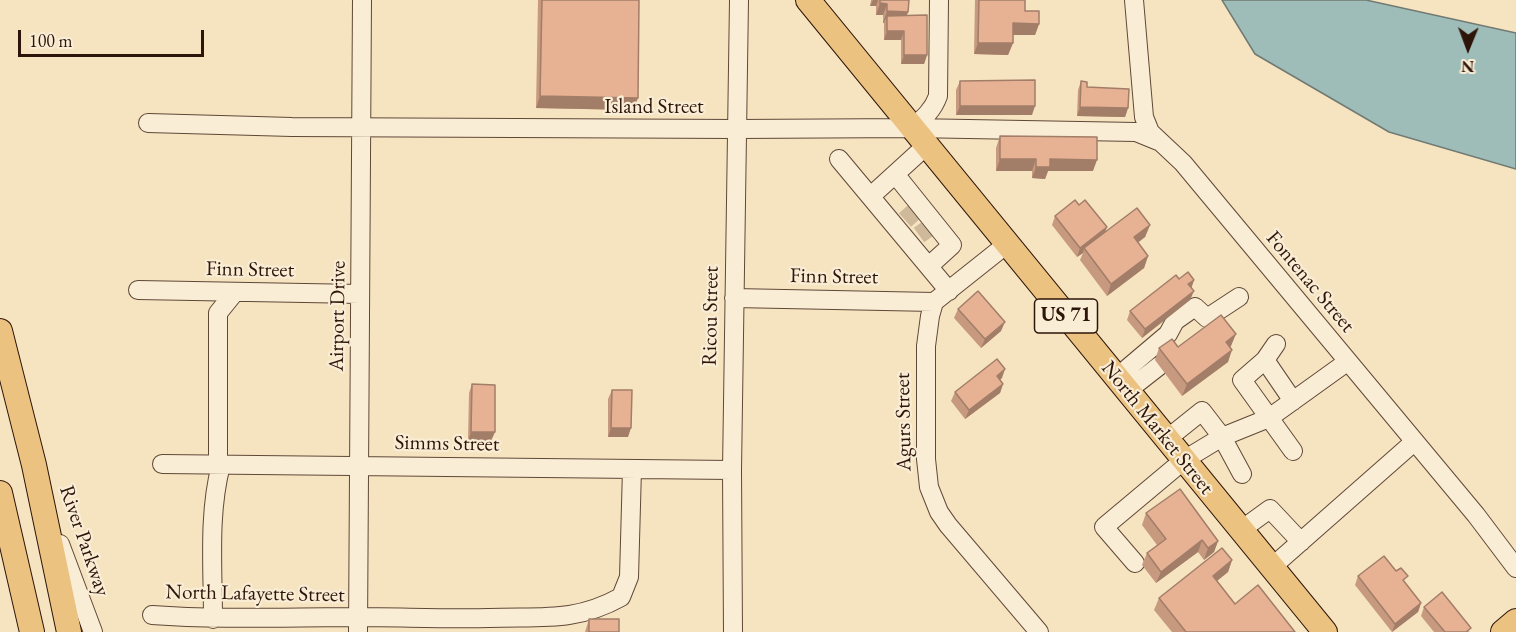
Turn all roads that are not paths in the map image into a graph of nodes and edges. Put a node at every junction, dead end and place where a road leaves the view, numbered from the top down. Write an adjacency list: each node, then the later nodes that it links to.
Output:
1 (362, 0): 7 (street, Airport Drive)
2 (739, 0): 8 (street, Ricou Street)
3 (808, 0): 9 (main road, North Market Street / US 71)
4 (939, 0): 9 (street)
5 (1134, 0): 10 (street, Fontenac Street)
6 (148, 123): 7 (street, Island Street)
7 (362, 126): 8 (street, Island Street); 20 (street, Airport Drive)
8 (737, 129): 9 (street, Island Street); 23 (street, Ricou Street)
9 (920, 137): 10 (street, Island Street); 12 (street); 16 (main road, North Market Street / US 71)
10 (1158, 141): 29 (street, Fontenac Street)
11 (839, 159): 13 (street)
12 (895, 174): 13 (street); 14 (street)
13 (871, 196): 14 (street)
14 (909, 216): 15 (street); 15 (street)
15 (923, 232): 17 (street); 17 (street)
16 (1007, 244): 21 (street); 31 (main road, North Market Street / US 71)
17 (929, 266): 21 (street)
18 (138, 290): 19 (street, Finn Street)
19 (235, 292): 20 (street, Finn Street); 41 (street)
20 (360, 294): 42 (street, Airport Drive)
21 (941, 296): 23 (street, Finn Street); 60 (street, Agurs Street)
22 (1239, 297): 24 (street)
23 (734, 298): 44 (street, Ricou Street)
24 (1207, 318): 26 (street); 31 (street)
25 (0, 331): 40 (main road)
26 (1196, 336)
27 (1276, 344): 28 (street)
28 (1265, 360): 32 (street); 33 (street)
29 (1347, 362): 32 (street); 36 (street, Fontenac Street)
30 (1159, 366): 31 (street)
31 (1122, 384): 35 (main road, North Market Street / US 71)
32 (1293, 400): 33 (street)
33 (1269, 418): 34 (street); 37 (street)
34 (1222, 437): 35 (street); 38 (street); 45 (street)
35 (1167, 439): 38 (main road, North Market Street / US 71)
36 (1414, 442): 48 (street); 51 (street, Fontenac Street)
37 (1293, 451)
38 (1184, 460): 47 (main road, North Market Street / US 71); 49 (street)
39 (162, 464): 41 (street, Simms Street)
40 (34, 465): 57 (main road); 58 (street, River Parkway)
41 (220, 465): 42 (street, Simms Street); 53 (street)
42 (358, 466): 43 (street, Simms Street); 55 (street, Airport Drive)
43 (632, 469): 44 (street, Simms Street); 55 (street, North Lafayette Street)
44 (732, 470): 59 (street, Ricou Street)
45 (1242, 474)
46 (0, 493): 56 (main road)
47 (1241, 530): 48 (street); 50 (main road, North Market Street / US 71)
48 (1301, 542): 50 (street)
49 (1135, 563)
50 (1272, 567): 61 (main road, North Market Street / US 71)
51 (1516, 568)
52 (152, 615): 53 (street, North Lafayette Street)
53 (213, 619): 55 (street, North Lafayette Street)
54 (1516, 621): 62 (main road)
55 (358, 625)
56 (32, 631)
57 (69, 632)
58 (93, 632)
59 (732, 632)
60 (1039, 632)
61 (1325, 632)
62 (1503, 632)

